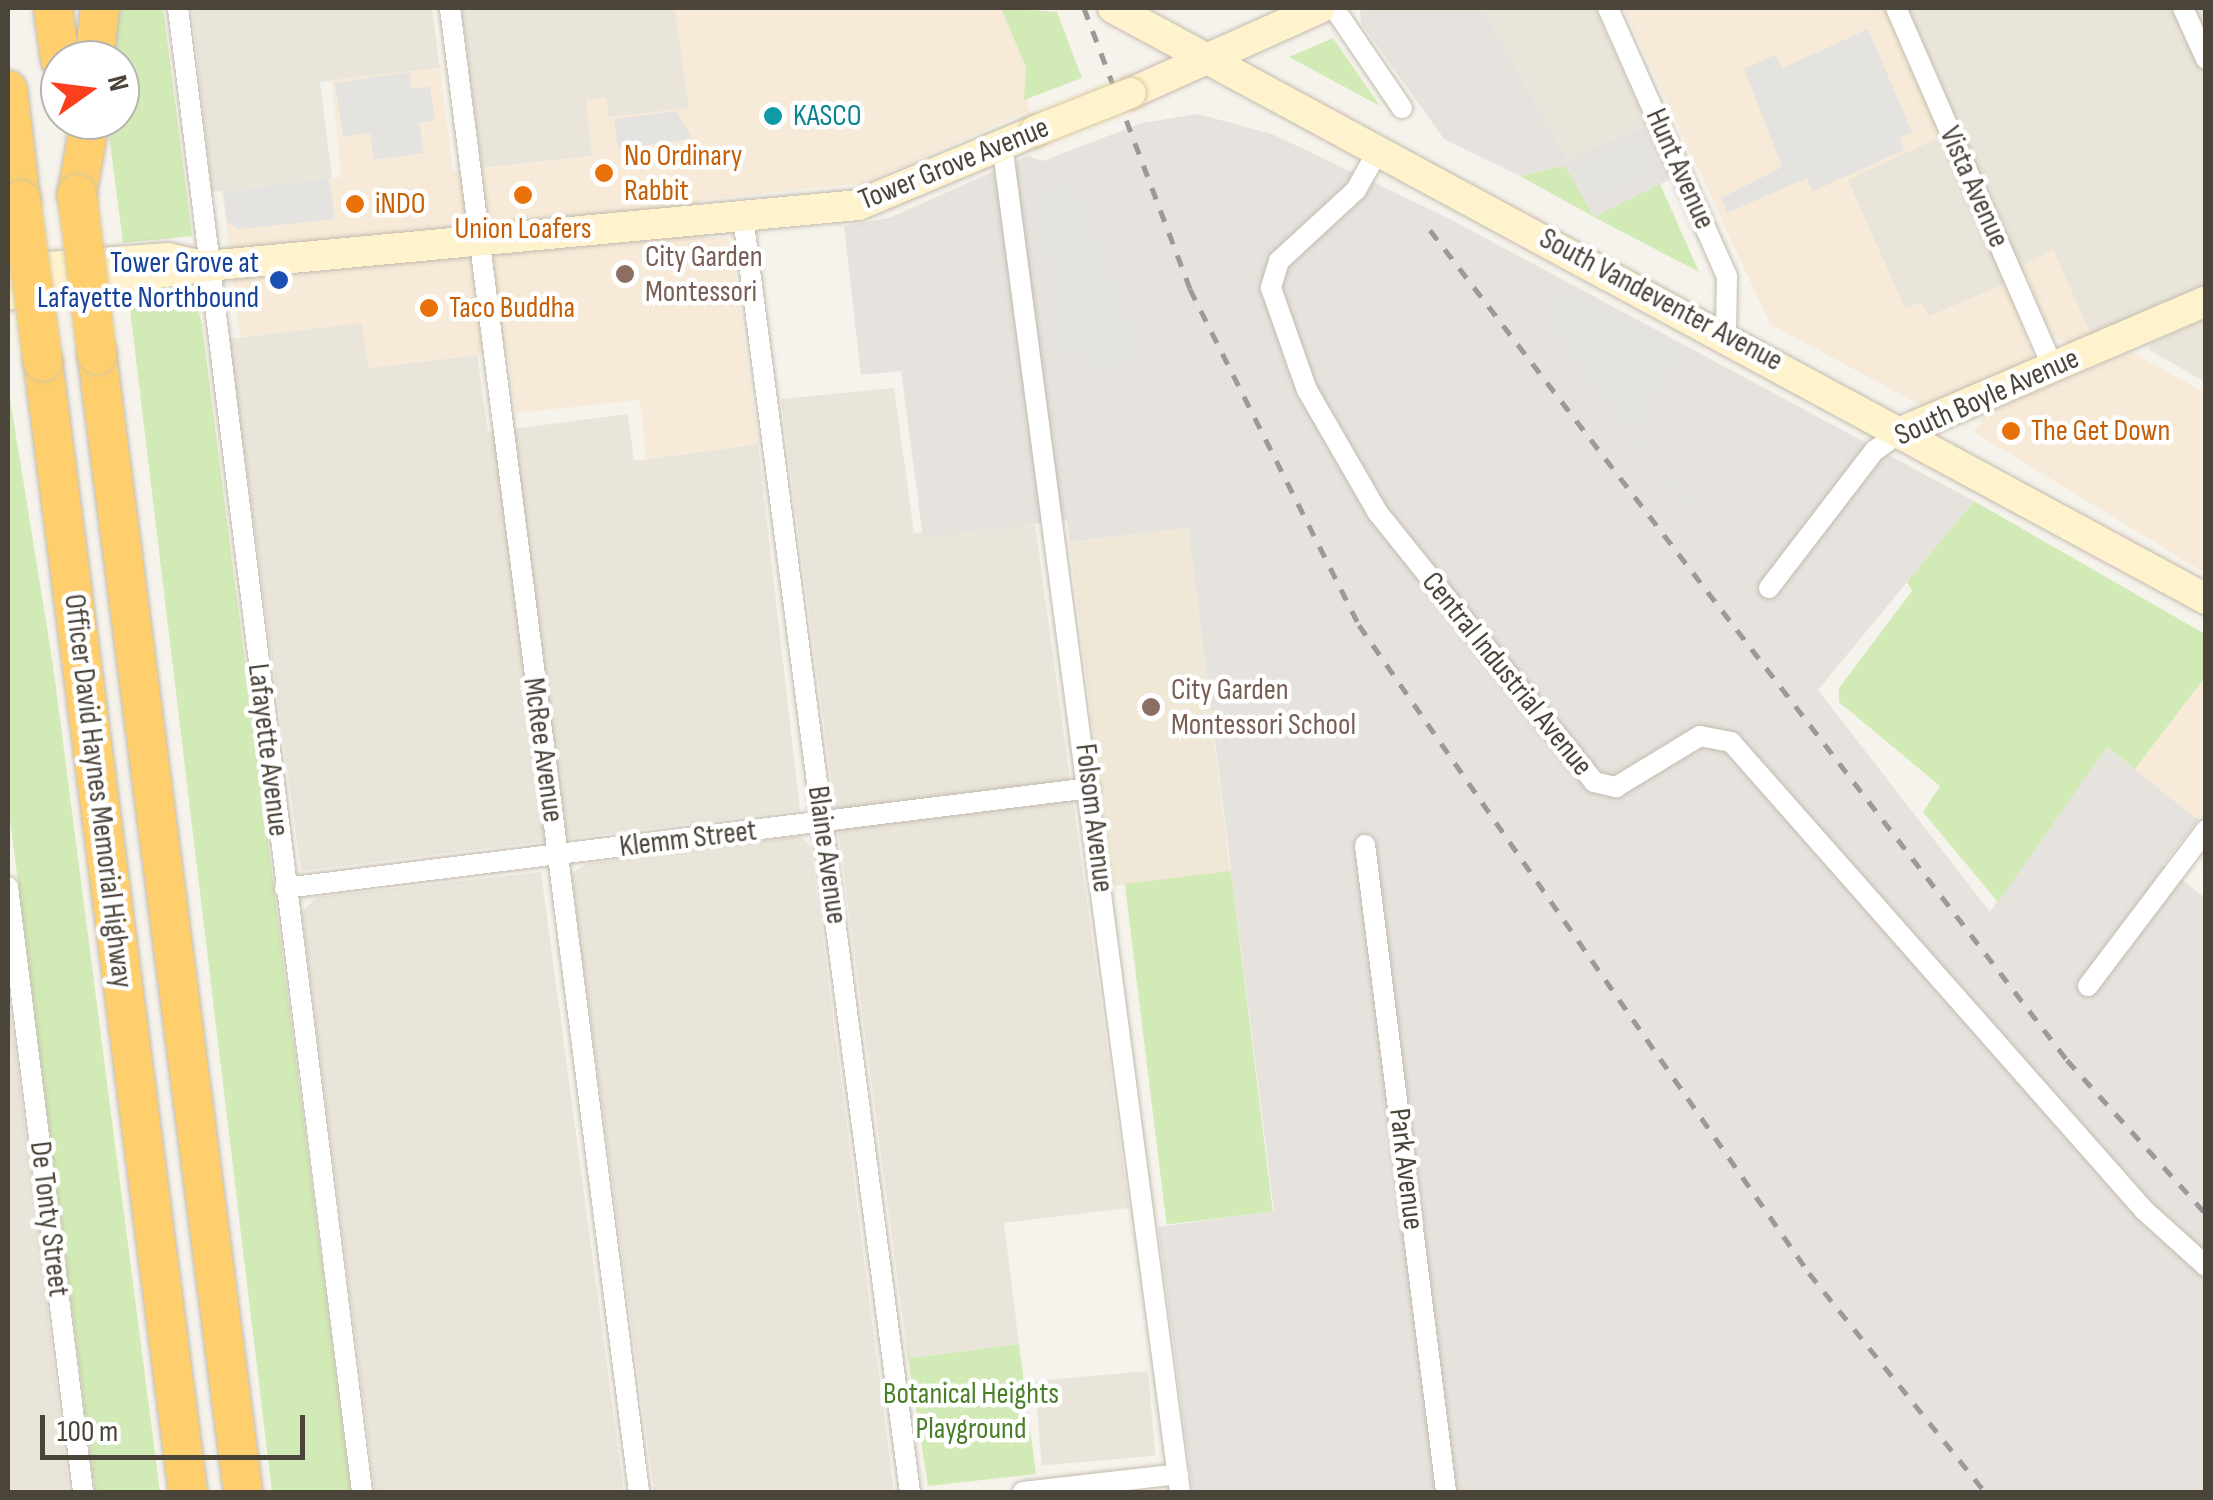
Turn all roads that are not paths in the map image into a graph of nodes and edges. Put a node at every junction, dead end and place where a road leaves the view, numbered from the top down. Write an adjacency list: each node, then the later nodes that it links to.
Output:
1 (53, 8): 11 (highway)
2 (100, 8): 12 (highway)
3 (178, 8): 25 (street, Lafayette Avenue)
4 (450, 8): 24 (street, McRee Avenue)
5 (1113, 8): 13 (street, South Vandeventer Avenue)
6 (1320, 8): 13 (street, Tower Grove Avenue)
7 (1334, 8): 16 (street)
8 (1608, 8): 29 (street, Hunt Avenue)
9 (1896, 8): 30 (street, Vista Avenue)
10 (2182, 8): 14 (street)
11 (57, 40)
12 (96, 40)
13 (1207, 58): 19 (street, Tower Grove Avenue, bridge); 20 (street, South Vandeventer Avenue)
14 (2206, 59)
15 (8, 90): 21 (highway, Officer David Haynes Memorial Highway)
16 (1402, 108)
17 (71, 140): 22 (highway, Officer David Haynes Memorial Highway)
18 (87, 140): 22 (highway)
19 (1002, 144): 23 (street, Tower Grove Avenue); 34 (street, Folsom Avenue)
20 (1380, 148): 29 (street, South Vandeventer Avenue); 43 (street, Central Industrial Avenue)
21 (14, 187): 46 (highway, Officer David Haynes Memorial Highway, bridge)
22 (78, 194): 47 (highway, Officer David Haynes Memorial Highway, bridge)
23 (743, 217): 24 (street, Tower Grove Avenue); 35 (street, Blaine Avenue)
24 (477, 243): 25 (street, Tower Grove Avenue); 38 (street, McRee Avenue)
25 (207, 266): 26 (street, Tower Grove Avenue); 27 (street, Tower Grove Avenue); 40 (street, Lafayette Avenue)
26 (8, 270)
27 (8, 295)
28 (2206, 302): 30 (street, South Boyle Avenue)
29 (1726, 334): 31 (street, South Vandeventer Avenue)
30 (2053, 367): 31 (street, South Boyle Avenue)
31 (1902, 431): 32 (street, South Boyle Avenue); 33 (street, South Vandeventer Avenue)
32 (1769, 588)
33 (2206, 599)
34 (1090, 788): 35 (street, Klemm Street); 44 (street, Folsom Avenue)
35 (822, 822): 38 (street, Klemm Street); 50 (street, Blaine Avenue)
36 (2206, 830): 42 (street)
37 (1365, 845): 52 (street, Park Avenue)
38 (556, 855): 40 (street, Klemm Street); 49 (street, McRee Avenue)
39 (8, 887): 41 (street, De Tonty Street)
40 (286, 888): 48 (street, Lafayette Avenue)
41 (10, 922): 45 (street, De Tonty Street)
42 (2088, 986)
43 (2206, 1266)
44 (1179, 1483): 51 (street)
45 (83, 1492)
46 (188, 1492)
47 (243, 1492)
48 (362, 1492)
49 (638, 1492)
50 (910, 1492)
51 (1023, 1492)
52 (1446, 1492)

